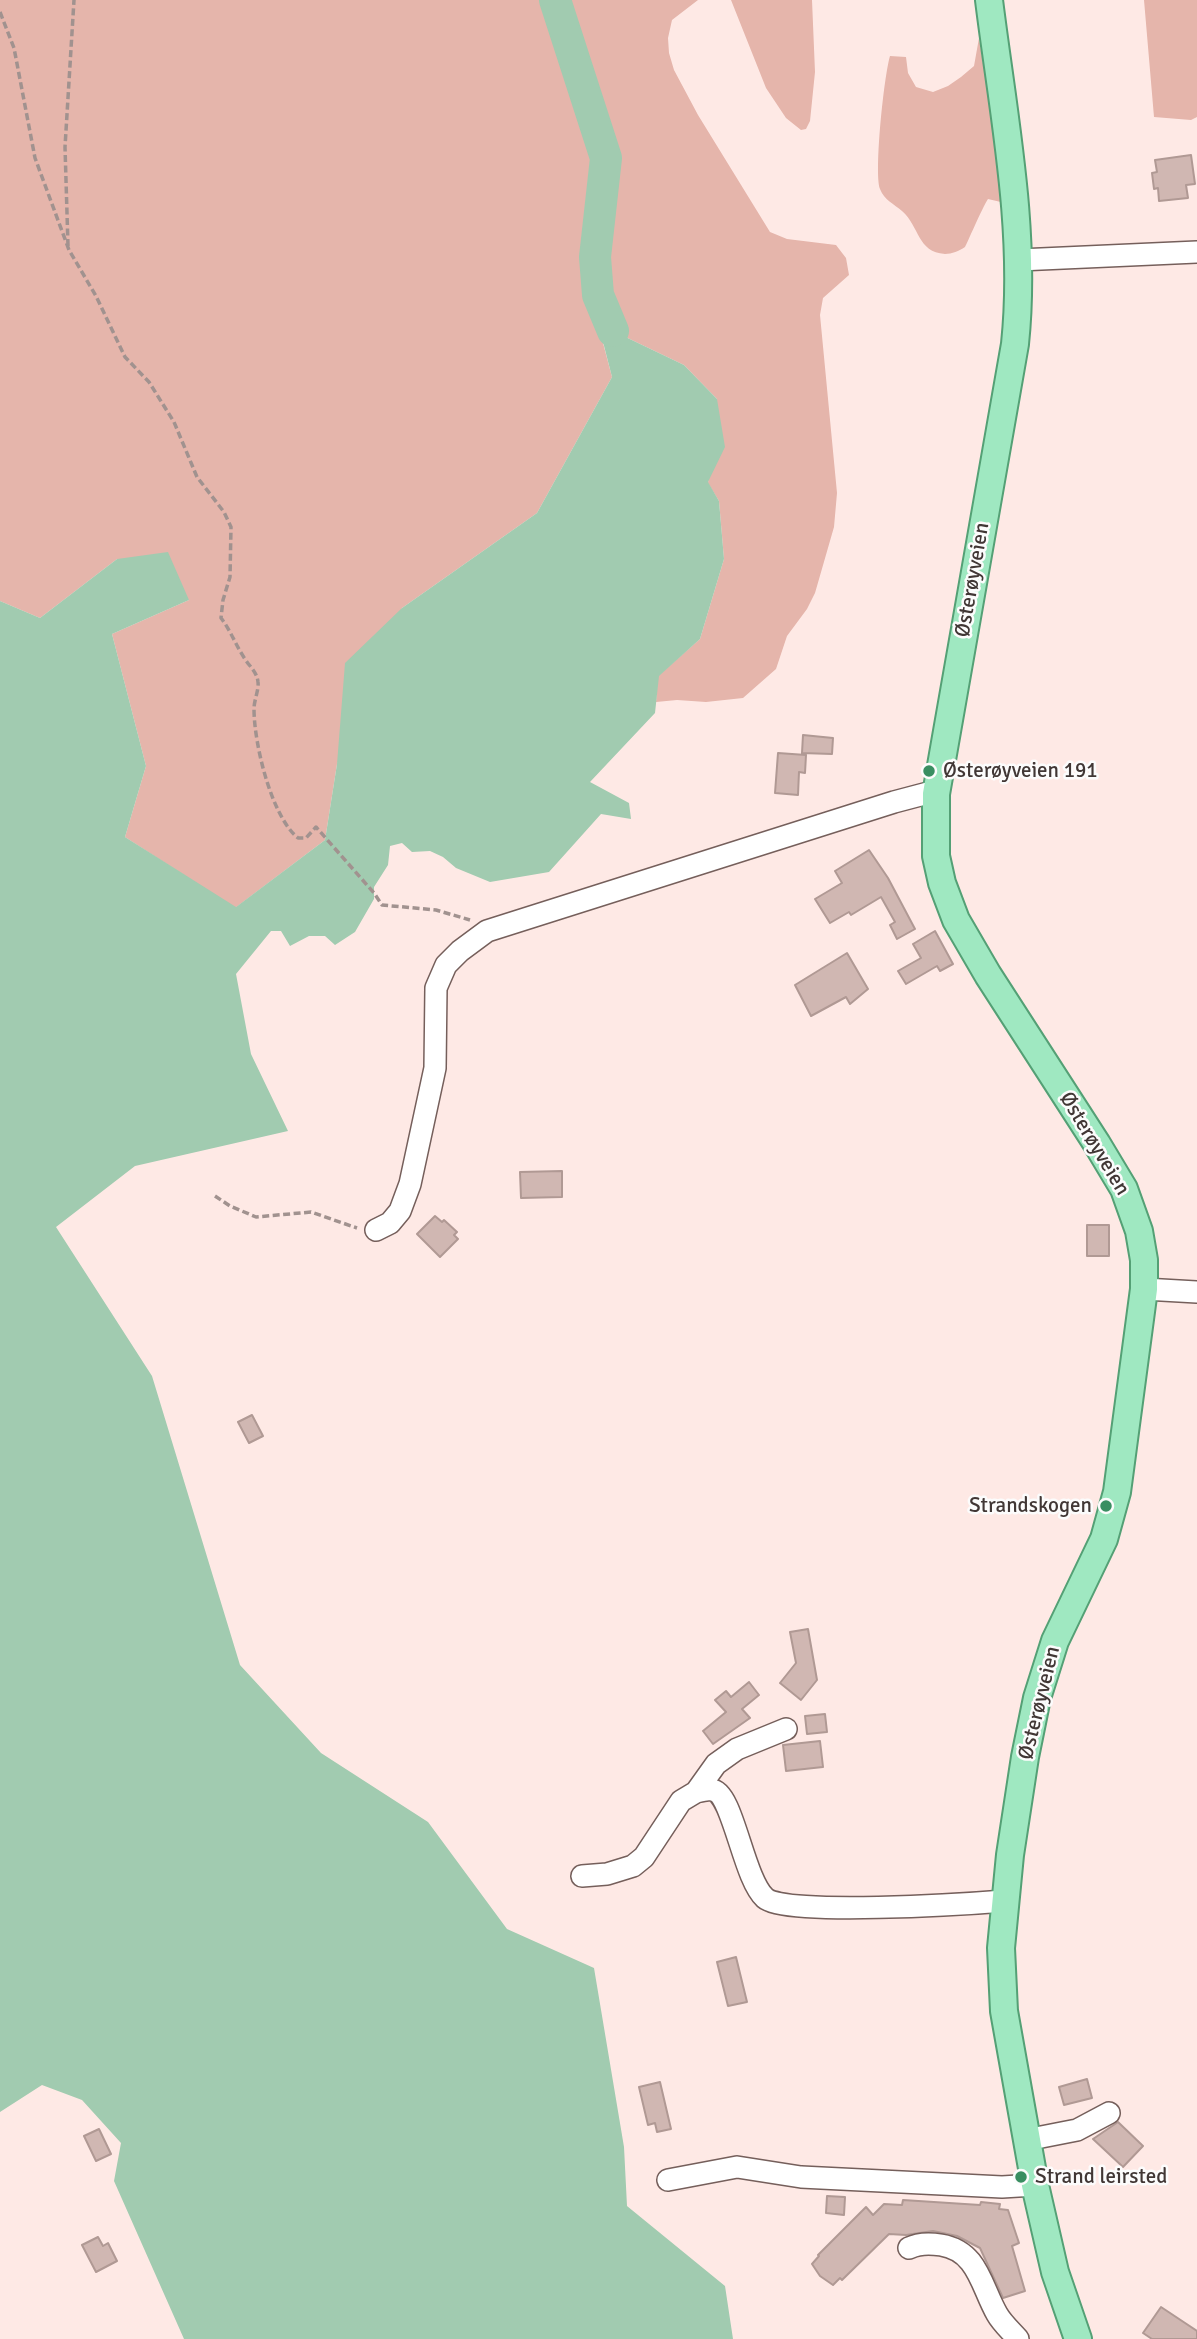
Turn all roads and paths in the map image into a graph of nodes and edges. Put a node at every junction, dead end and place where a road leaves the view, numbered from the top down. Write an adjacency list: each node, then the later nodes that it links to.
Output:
1 (74, 0): 4 (path)
2 (989, 0): 6 (main road, Østerøyveien)
3 (0, 12): 4 (path)
4 (69, 250): 8 (path)
5 (1197, 252): 6 (street)
6 (1019, 260): 7 (main road, Østerøyveien)
7 (936, 794): 8 (street); 11 (main road, Østerøyveien)
8 (487, 931): 10 (street)
9 (215, 1196): 10 (path)
10 (376, 1230)
11 (1144, 1289): 12 (street); 16 (main road, Østerøyveien)
12 (1197, 1292)
13 (786, 1729): 14 (street)
14 (696, 1792): 15 (street); 16 (street)
15 (582, 1876)
16 (1004, 1901): 18 (main road, Østerøyveien)
17 (1109, 2113): 18 (street)
18 (1027, 2140): 20 (main road, Østerøyveien)
19 (668, 2180): 20 (street)
20 (1035, 2185): 23 (main road, Østerøyveien)
21 (909, 2248): 22 (street)
22 (1018, 2339)
23 (1078, 2339)

